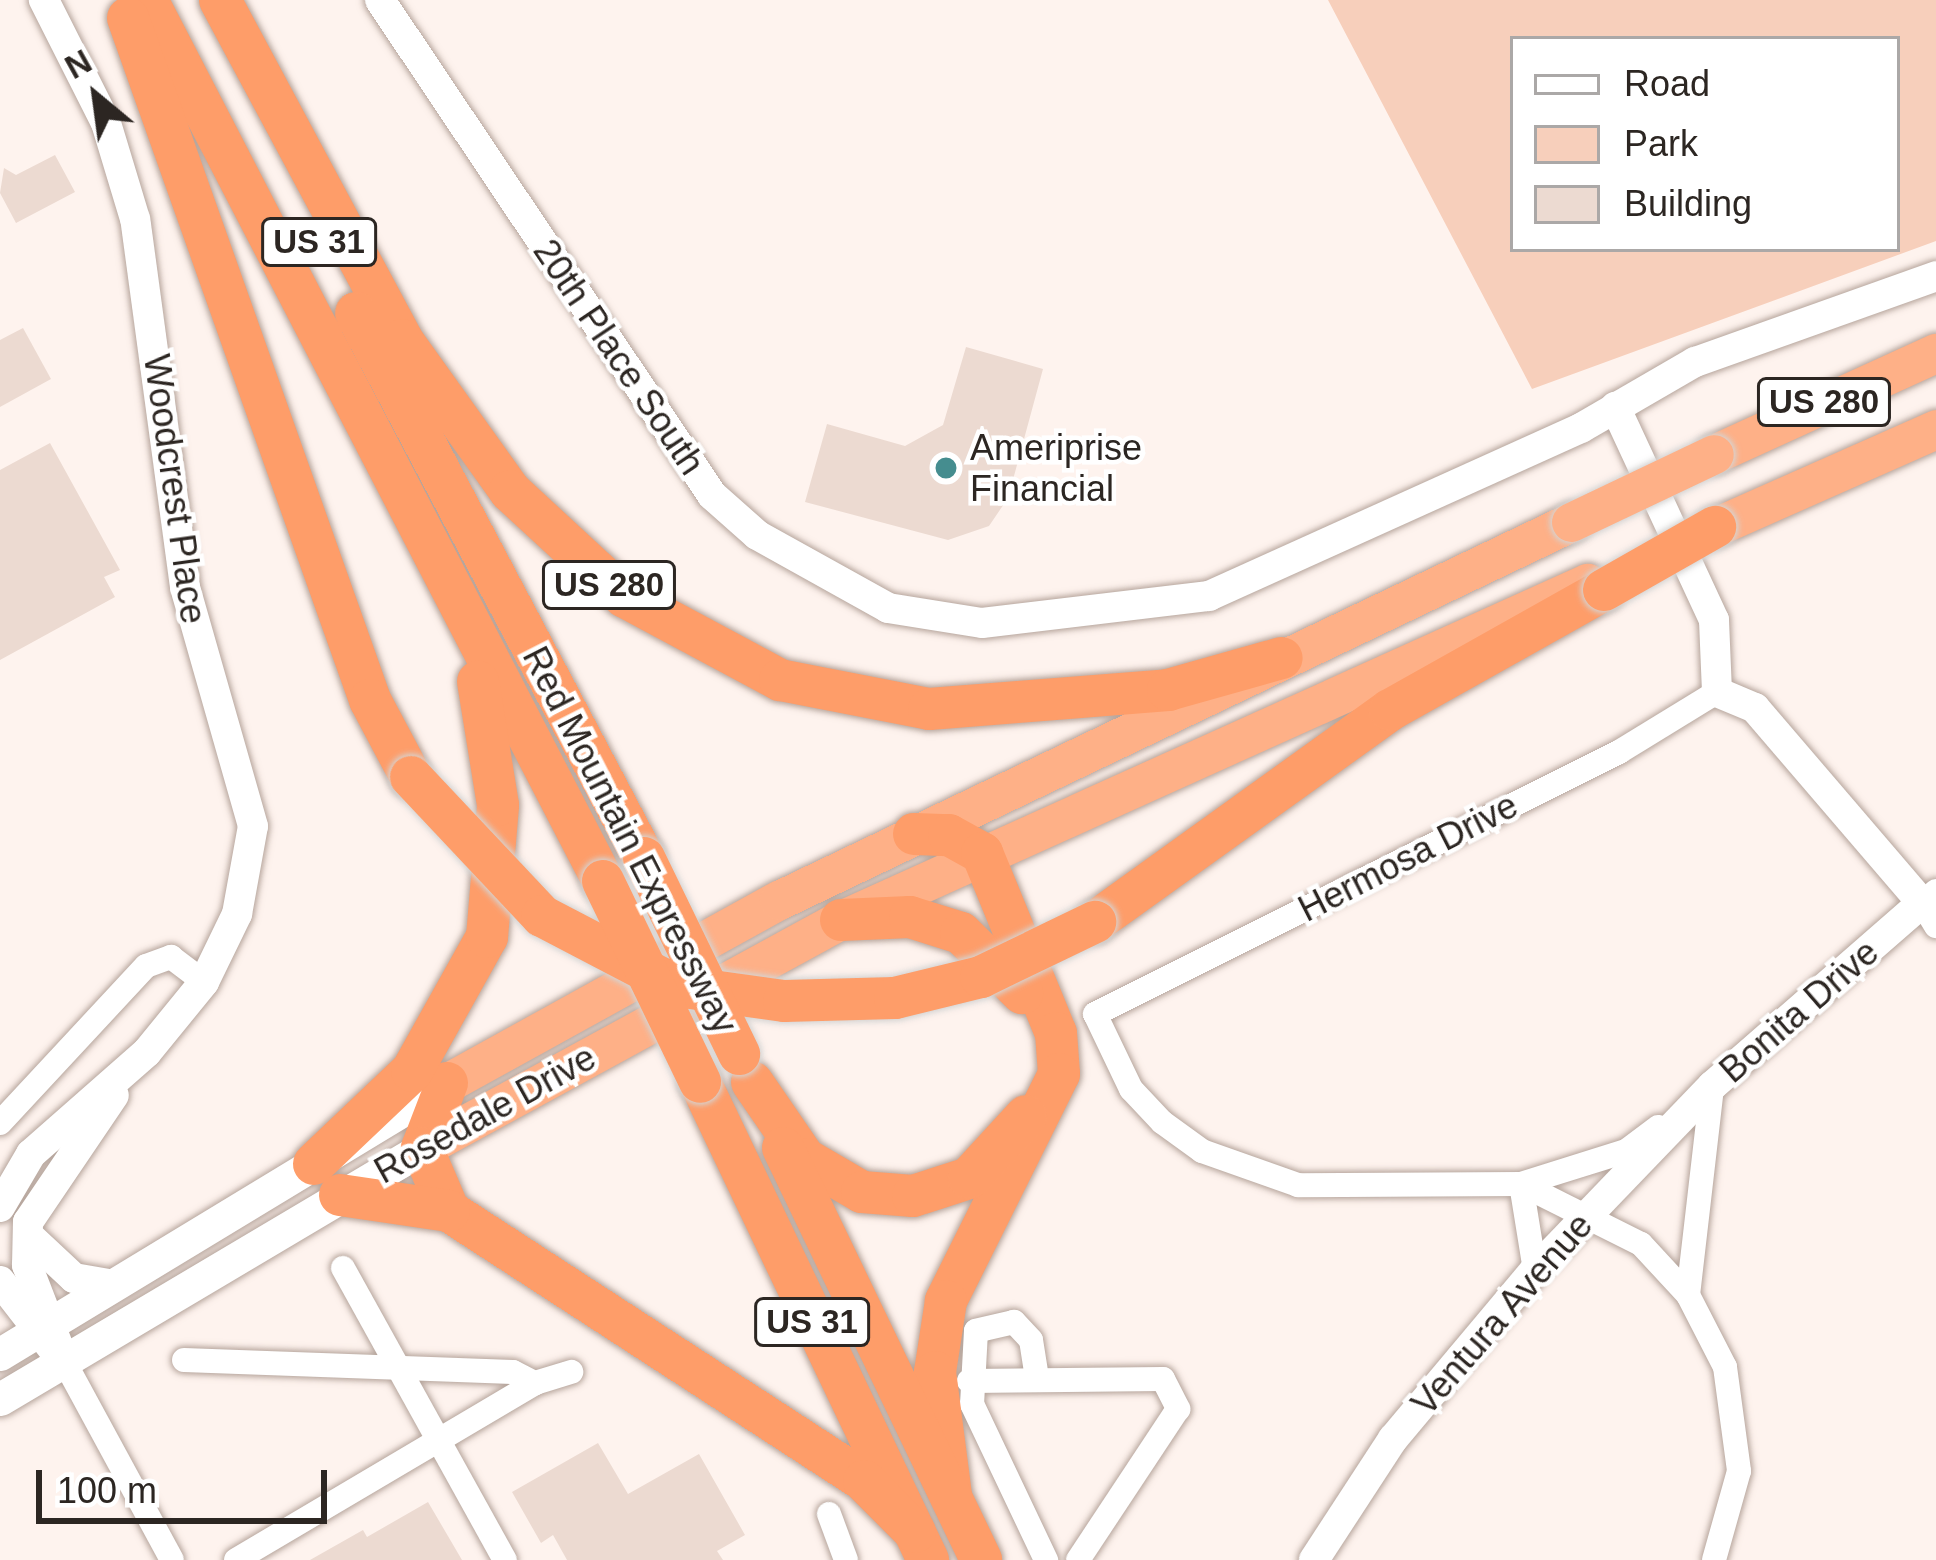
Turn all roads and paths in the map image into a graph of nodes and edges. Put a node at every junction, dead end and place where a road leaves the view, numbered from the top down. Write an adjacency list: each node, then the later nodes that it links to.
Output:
1 (44, 0): 24 (street, Woodcrest Place)
2 (121, 0): 16 (highway, US 280, bridge)
3 (147, 0): 17 (highway, Red Mountain Expressway / US 31)
4 (198, 0): 26 (highway, Red Mountain Expressway / US 31, bridge)
5 (220, 0): 18 (highway, US 280)
6 (380, 0): 11 (street, 20th Place South)
7 (1936, 276): 11 (street, 20th Place South)
8 (1936, 343): 10 (highway)
9 (1936, 353): 10 (highway, US 280)
10 (1832, 398): 18 (highway, US 280, bridge)
11 (1616, 407): 19 (street)
12 (1936, 429): 14 (highway, US 280)
13 (1936, 456): 14 (highway)
14 (1799, 492): 15 (highway, US 280)
15 (1728, 522): 16 (highway, US 280, bridge)
16 (1600, 584): 21 (highway, Rosedale Drive)
17 (454, 607): 31 (highway); 55 (highway, Red Mountain Expressway / US 31, bridge)
18 (1282, 658): 20 (highway, Rosedale Drive)
19 (1717, 692): 22 (street); 32 (street, Hermosa Drive)
20 (914, 834): 21 (highway); 27 (highway, Rosedale Drive)
21 (982, 853): 23 (highway, Rosedale Drive); 53 (highway)
22 (1931, 907): 28 (street, Bonita Drive)
23 (841, 920): 26 (highway); 30 (highway, Rosedale Drive)
24 (205, 982): 25 (street, Woodcrest Place); 29 (street)
25 (146, 1052): 33 (street); 36 (street)
26 (745, 1068): 53 (highway, Red Mountain Expressway / US 31)
27 (447, 1083): 30 (highway); 31 (main road, Rosedale Drive)
28 (1712, 1086): 32 (street); 35 (street, Ventura Avenue); 41 (street, Bonita Drive)
29 (0, 1124)
30 (422, 1148): 31 (main road, Rosedale Drive); 34 (highway)
31 (327, 1180): 34 (highway); 40 (main road, Rosedale Drive); 45 (main road, Rosedale Drive)
32 (1521, 1184): 35 (street); 38 (street)
33 (0, 1207)
34 (449, 1211): 55 (highway)
35 (1590, 1214): 38 (street, Ventura Avenue); 41 (street)
36 (30, 1237): 40 (street); 42 (street)
37 (343, 1268): 46 (street)
38 (1534, 1270): 63 (street, Ventura Avenue)
39 (0, 1281): 42 (street)
40 (114, 1285): 42 (main road, Rosedale Drive)
41 (1688, 1295): 64 (street)
42 (44, 1327): 43 (main road, Rosedale Drive); 45 (street)
43 (0, 1354)
44 (184, 1360): 46 (street)
45 (64, 1361): 51 (main road, Rosedale Drive); 56 (street)
46 (392, 1369): 50 (street); 52 (street)
47 (571, 1372): 50 (street)
48 (1037, 1378): 49 (street); 49 (street); 62 (street)
49 (969, 1381): 61 (street)
50 (535, 1383): 52 (street)
51 (0, 1399)
52 (437, 1443): 57 (street); 58 (street)
53 (951, 1495): 60 (highway, Red Mountain Expressway / US 31)
54 (829, 1514): 59 (street)
55 (922, 1546)
56 (172, 1560)
57 (236, 1560)
58 (505, 1560)
59 (846, 1560)
60 (981, 1560)
61 (1046, 1560)
62 (1078, 1560)
63 (1314, 1560)
64 (1714, 1560)

